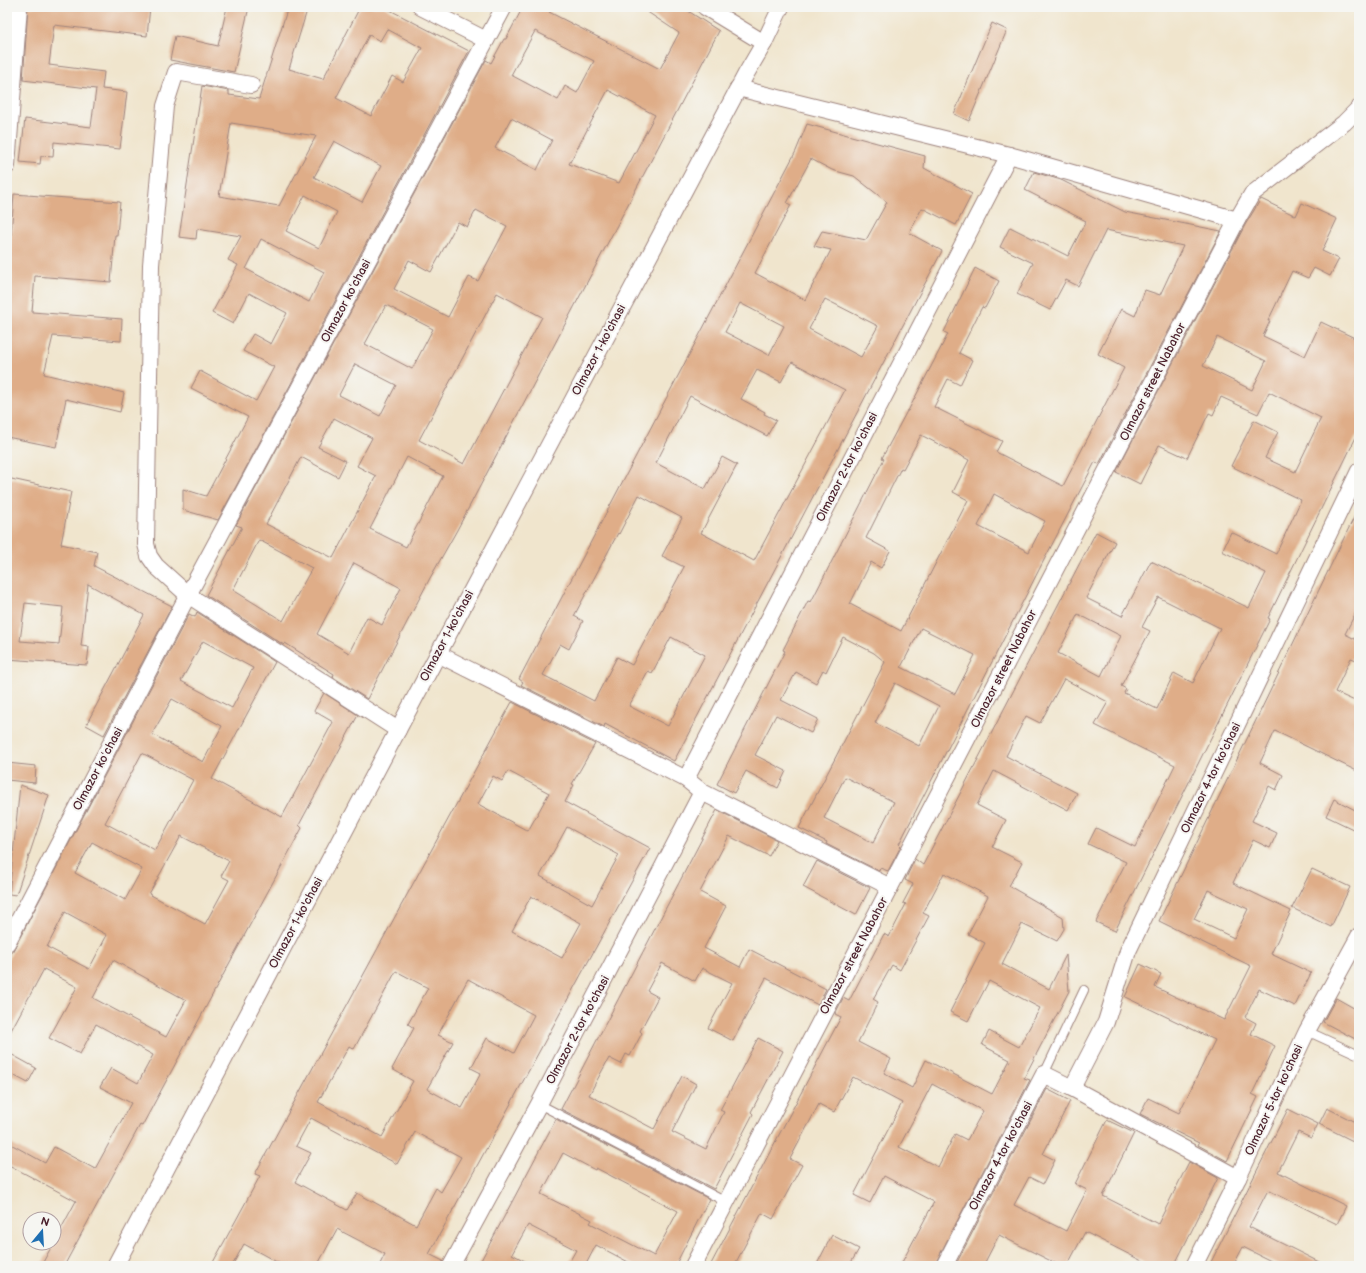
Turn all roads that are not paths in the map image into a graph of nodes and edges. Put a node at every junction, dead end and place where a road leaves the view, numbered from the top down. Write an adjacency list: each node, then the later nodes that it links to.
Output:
1 (18, 7): 12 (street)
2 (421, 7): 6 (street)
3 (504, 7): 6 (street, Olmazor koʻchasi)
4 (706, 7): 7 (street)
5 (780, 7): 7 (street, Olmazor 1-ko'chasi)
6 (486, 40): 15 (street, Olmazor koʻchasi)
7 (764, 43): 9 (street, Olmazor 1-ko'chasi)
8 (251, 85): 15 (street)
9 (738, 88): 11 (street); 16 (street, Olmazor 1-ko'chasi)
10 (1359, 108): 13 (street, Olmazor street Nabahor)
11 (1009, 154): 13 (street); 18 (street, Olmazor 2-tor ko'chasi)
12 (7, 166)
13 (1237, 220): 20 (street, Olmazor street Nabahor)
14 (1359, 471): 27 (street, Olmazor 4-tor ko'chasi)
15 (188, 595): 17 (street); 22 (street, Olmazor koʻchasi)
16 (438, 654): 17 (street, Olmazor 1-ko'chasi); 18 (street)
17 (398, 730): 31 (street, Olmazor 1-ko'chasi)
18 (686, 779): 19 (street)
19 (702, 792): 20 (street); 28 (street, Olmazor 2-tor ko'chasi)
20 (890, 887): 30 (street, Olmazor street Nabahor)
21 (1359, 936): 24 (street, Olmazor 5-tor ko'chasi)
22 (7, 943)
23 (1084, 990): 26 (lane)
24 (1307, 1031): 25 (lane); 29 (street, Olmazor 5-tor ko'chasi)
25 (1359, 1055)
26 (1044, 1074): 27 (street); 34 (street, Olmazor 4-tor ko'chasi)
27 (1072, 1088): 29 (street)
28 (539, 1104): 30 (lane); 32 (street, Olmazor 2-tor ko'chasi)
29 (1238, 1178): 35 (street, Olmazor 5-tor ko'chasi)
30 (726, 1202): 33 (street, Olmazor street Nabahor)
31 (115, 1266)
32 (451, 1266)
33 (693, 1266)
34 (944, 1266)
35 (1194, 1266)

